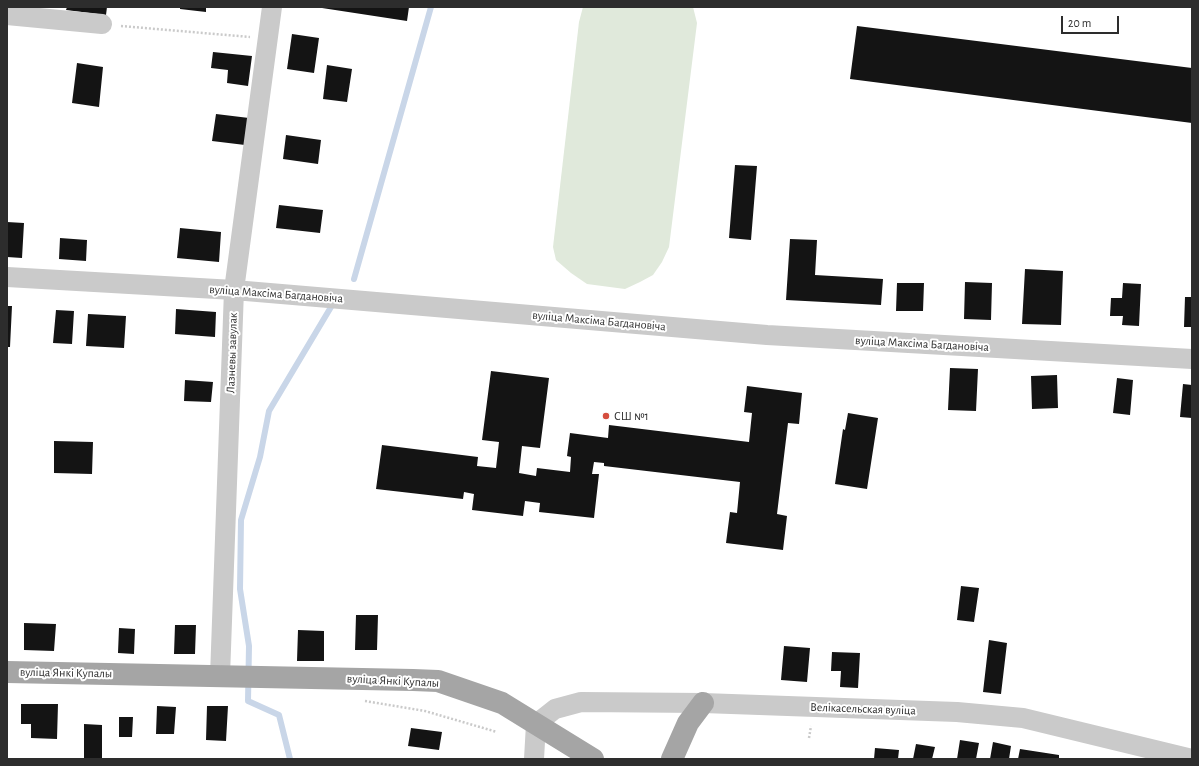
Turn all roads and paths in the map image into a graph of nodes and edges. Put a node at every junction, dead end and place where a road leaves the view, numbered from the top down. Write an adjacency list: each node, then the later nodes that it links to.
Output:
1 (272, 7): 4 (street, Лазневы завулак)
2 (7, 15): 3 (street)
3 (102, 24): 4 (path)
4 (268, 39): 6 (street, Лазневы завулак)
5 (7, 277): 6 (street, вуліца Максіма Багдановіча)
6 (234, 290): 7 (street, вуліца Максіма Багдановіча); 9 (street, Лазневы завулак)
7 (1192, 360)
8 (7, 672): 9 (main road, вуліца Янкі Купалы)
9 (220, 676): 12 (main road, вуліца Янкі Купалы)
10 (364, 701): 13 (path)
11 (703, 703): 12 (street, Велікасельская вуліца); 16 (main road); 17 (street, Велікасельская вуліца)
12 (536, 724): 14 (street); 15 (main road, вуліца Янкі Купалы)
13 (497, 732)
14 (534, 759)
15 (593, 759)
16 (672, 759)
17 (1192, 759)

